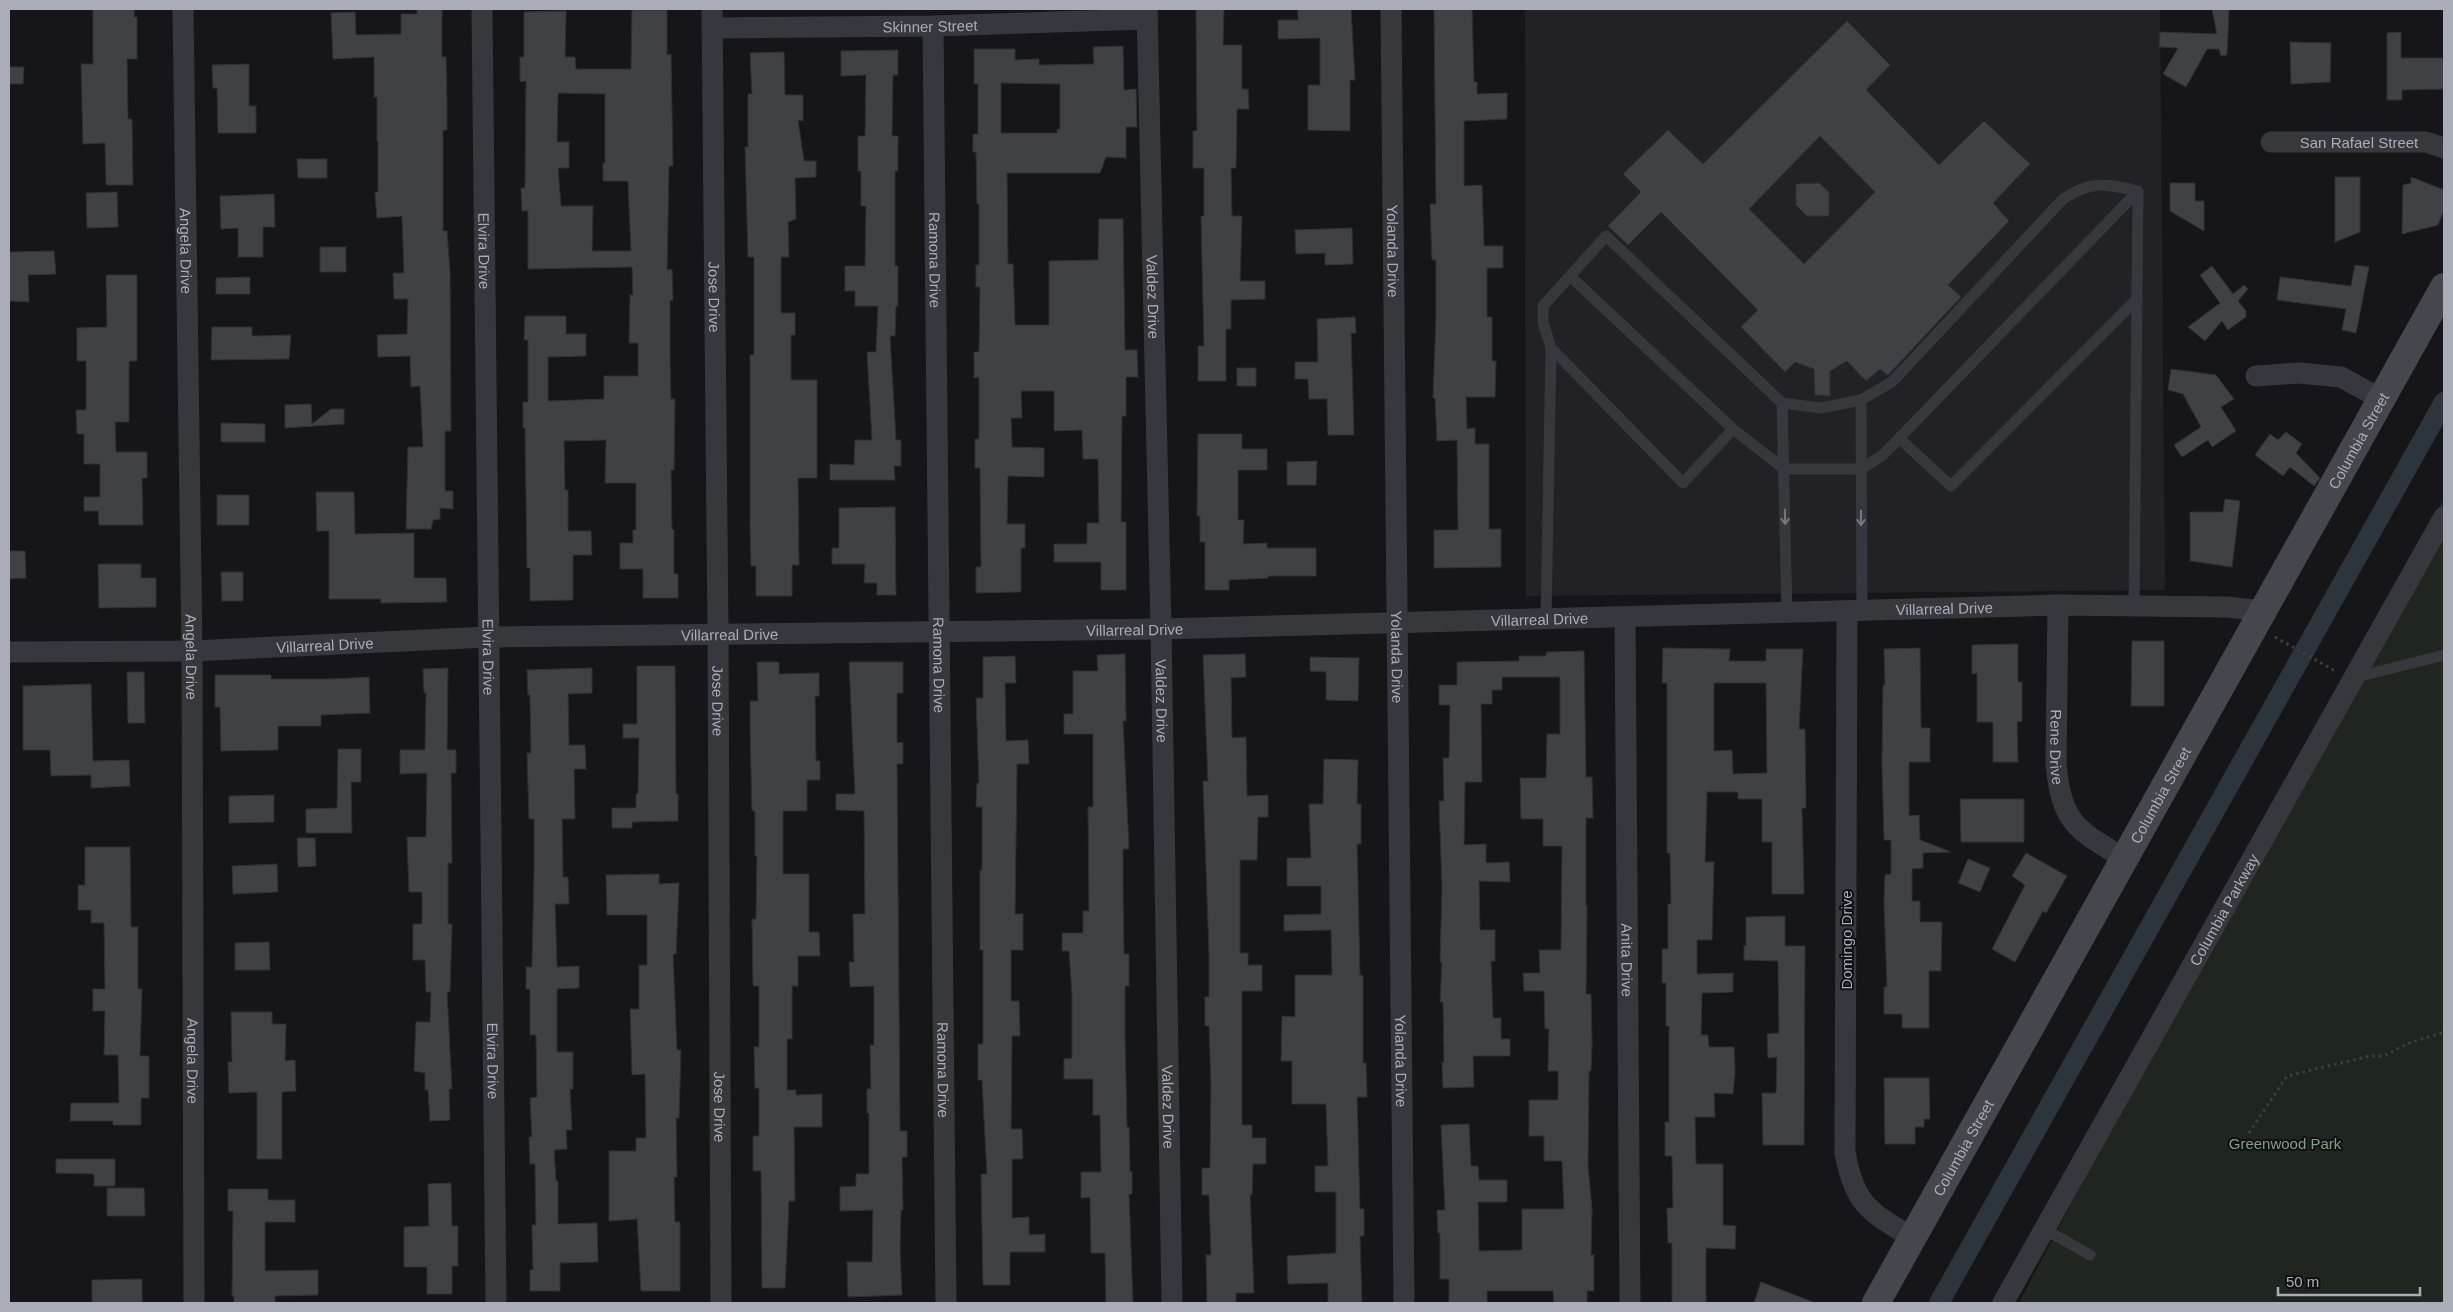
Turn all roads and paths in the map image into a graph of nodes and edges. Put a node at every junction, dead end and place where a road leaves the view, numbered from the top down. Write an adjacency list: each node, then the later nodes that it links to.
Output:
1 (183, 9): 36 (street, Angela Drive)
2 (482, 9): 34 (street, Elvira Drive)
3 (1391, 9): 30 (street, Yolanda Drive)
4 (1147, 14): 6 (street, Skinner Street); 31 (street, Valdez Drive)
5 (712, 18): 6 (street, Skinner Street); 33 (street, Jose Drive)
6 (932, 26): 32 (street, Ramona Drive)
7 (2271, 142): 8 (street, San Rafael Street)
8 (2444, 148)
9 (2138, 191): 12 (lane); 16 (lane); 19 (lane)
10 (1570, 276): 13 (lane); 17 (lane); 18 (lane)
11 (2444, 287): 15 (street, Columbia Street)
12 (2137, 299): 19 (lane); 24 (lane)
13 (1551, 348): 18 (lane); 29 (lane)
14 (2256, 376): 15 (street)
15 (2381, 399): 26 (street, Columbia Street)
16 (1861, 400): 17 (lane); 21 (lane)
17 (1782, 403): 20 (lane)
18 (1733, 430): 20 (lane)
19 (1899, 438): 21 (lane)
20 (1784, 469): 21 (lane); 27 (lane, one-way to 27)
21 (1861, 469): 25 (lane, one-way to 25)
22 (2444, 516): 40 (street, Columbia Parkway)
23 (2058, 605): 24 (street, Villarreal Drive); 25 (street, Villarreal Drive); 41 (street, Rene Drive)
24 (2134, 606): 26 (street, Villarreal Drive)
25 (1854, 611): 27 (street, Villarreal Drive); 45 (street, Domingo Drive)
26 (2262, 611): 41 (street, Columbia Street)
27 (1787, 613): 28 (street, Villarreal Drive)
28 (1625, 618): 29 (street, Villarreal Drive); 53 (street, Anita Drive)
29 (1546, 619): 30 (street, Villarreal Drive)
30 (1398, 623): 31 (street, Villarreal Drive); 52 (street, Yolanda Drive)
31 (1161, 630): 32 (street, Villarreal Drive); 51 (street, Valdez Drive)
32 (940, 631): 33 (street, Villarreal Drive); 50 (street, Ramona Drive)
33 (718, 634): 34 (street, Villarreal Drive); 49 (street, Jose Drive)
34 (488, 637): 36 (street, Villarreal Drive); 48 (street, Elvira Drive)
35 (2274, 637): 39 (path)
36 (192, 651): 37 (street, Villarreal Drive); 47 (street, Angela Drive)
37 (9, 652)
38 (2444, 656): 40 (lane)
39 (2330, 668)
40 (2353, 678): 44 (street, Columbia Parkway)
41 (2125, 859): 45 (street, Columbia Street)
42 (2444, 1032): 43 (path)
43 (2250, 1133)
44 (2044, 1229): 46 (lane); 55 (street, Columbia Parkway)
45 (1913, 1238): 54 (street, Columbia Street)
46 (2090, 1255)
47 (194, 1303)
48 (496, 1303)
49 (721, 1303)
50 (946, 1303)
51 (1172, 1303)
52 (1404, 1303)
53 (1630, 1303)
54 (1876, 1303)
55 (2003, 1303)

